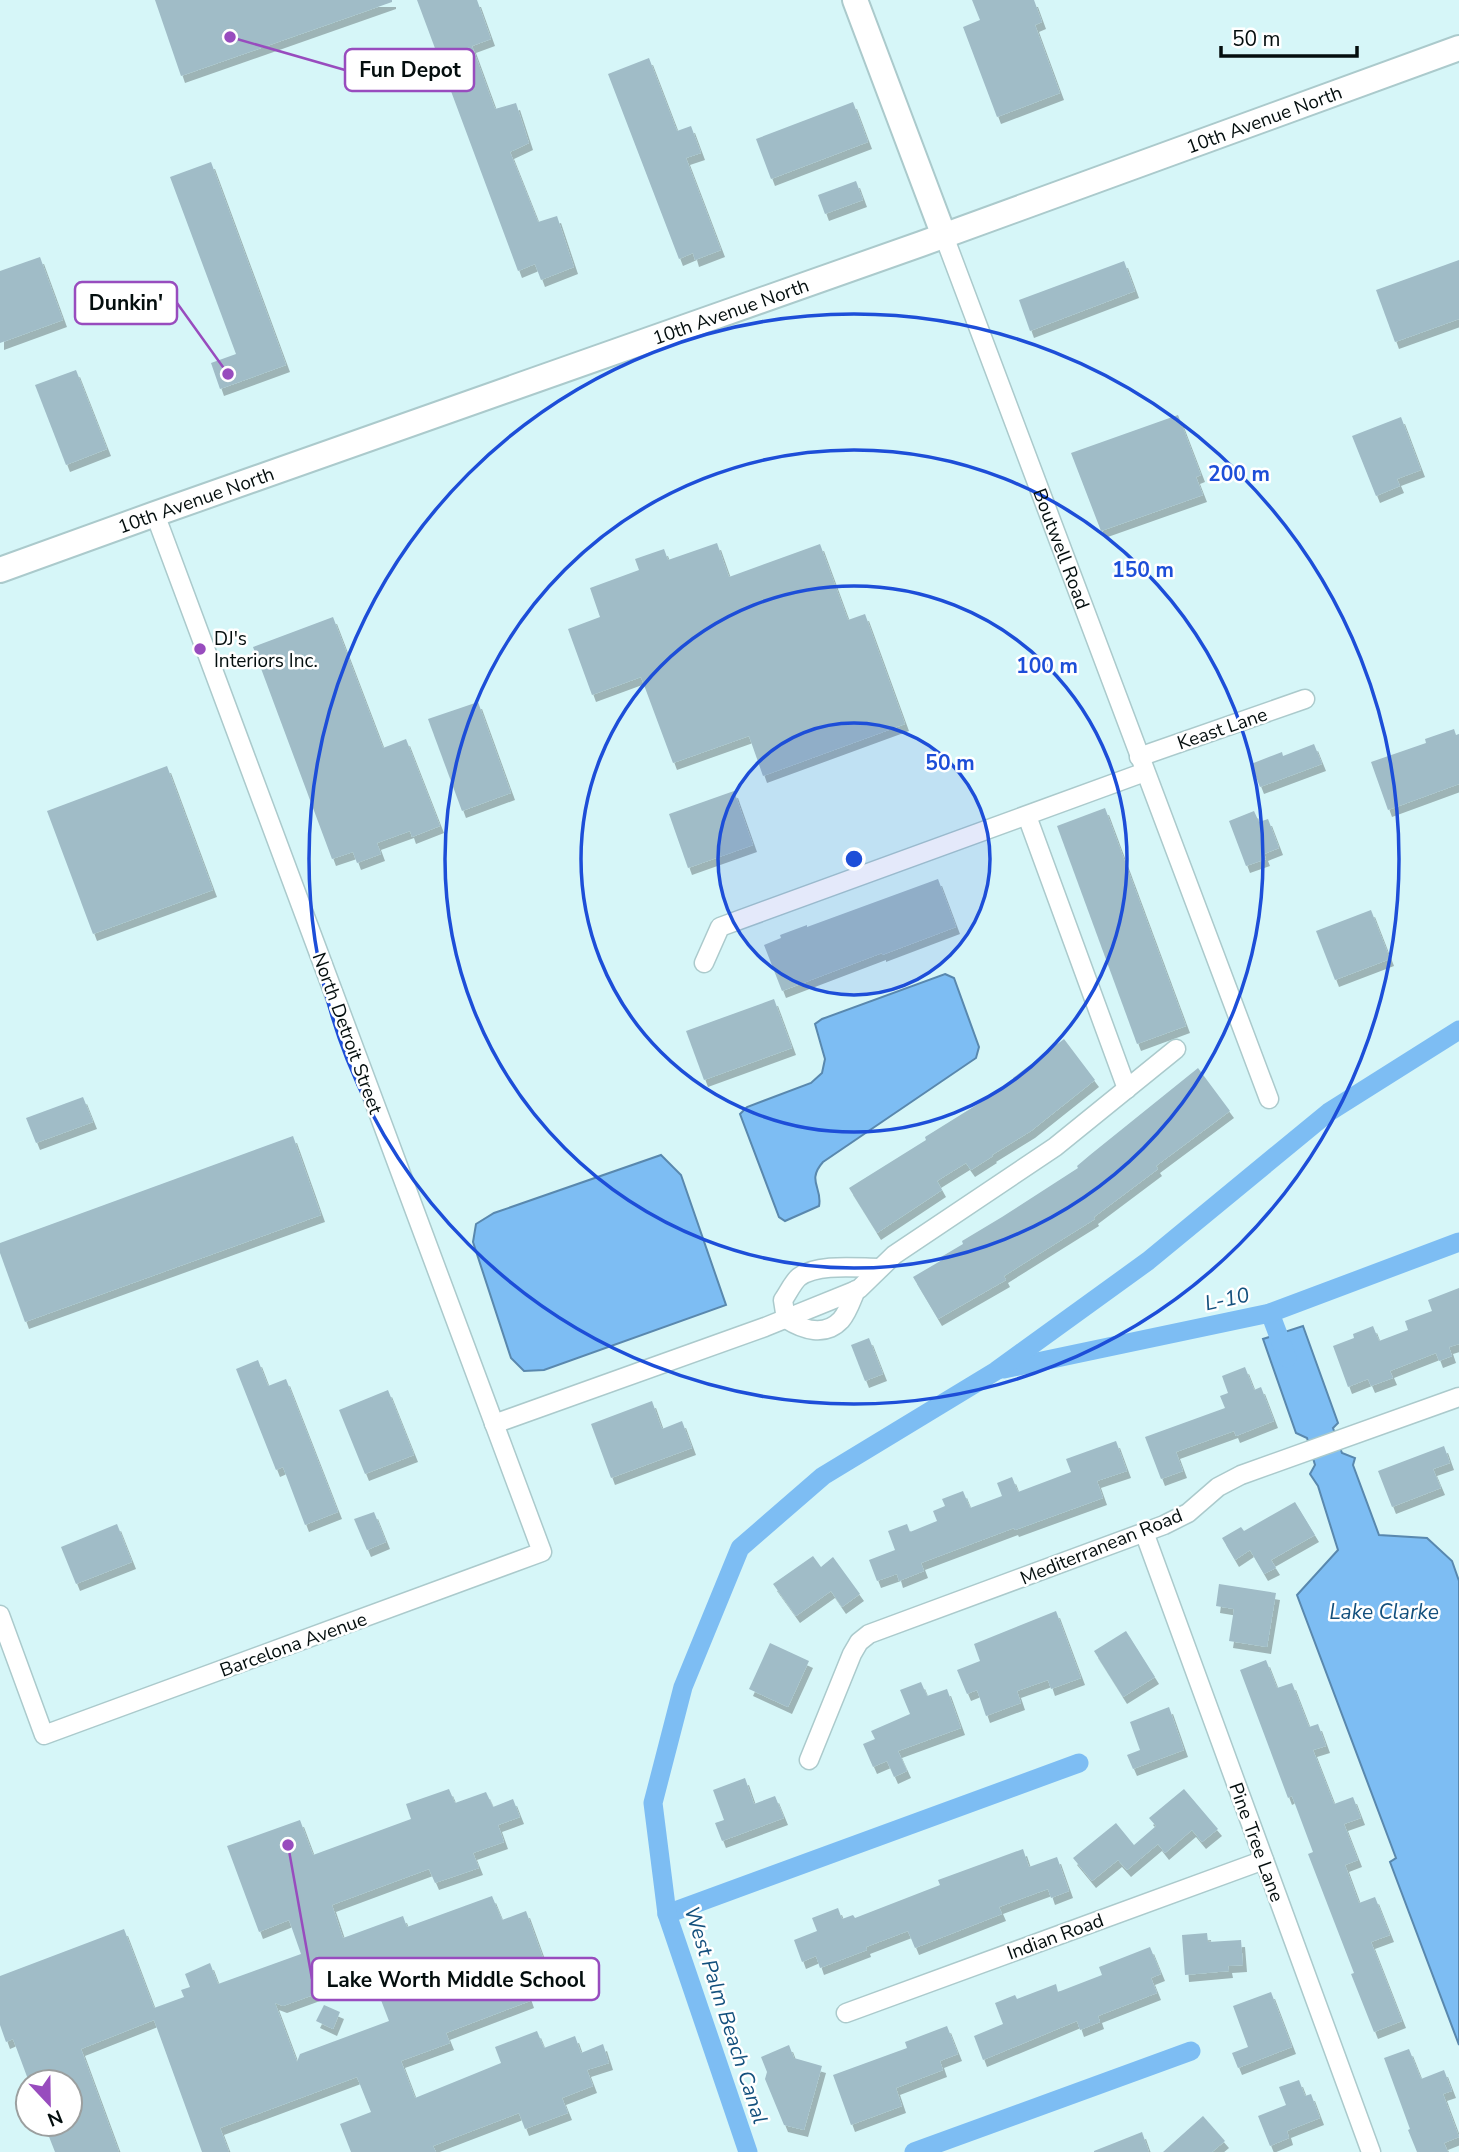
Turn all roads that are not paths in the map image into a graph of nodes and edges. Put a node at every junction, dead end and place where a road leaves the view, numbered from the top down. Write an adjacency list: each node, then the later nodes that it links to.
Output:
1 (855, 0): 3 (street, Boutwell Road)
2 (1459, 48): 3 (street, 10th Avenue North)
3 (944, 236): 4 (street, 10th Avenue North); 7 (street, Boutwell Road)
4 (155, 514): 5 (street, 10th Avenue North); 19 (street, North Detroit Street)
5 (0, 570)
6 (1306, 699): 7 (street, Keast Lane)
7 (1142, 764): 8 (street, Keast Lane); 12 (street, Boutwell Road)
8 (1027, 816): 9 (street, Keast Lane); 11 (street)
9 (704, 963)
10 (1177, 1049): 11 (street)
11 (1127, 1089): 14 (street)
12 (1269, 1099)
13 (829, 1268): 14 (street); 16 (street); 17 (street)
14 (880, 1268): 15 (street)
15 (856, 1290): 16 (street); 17 (street)
16 (836, 1298): 17 (street)
17 (786, 1319): 19 (street)
18 (1459, 1397): 20 (street, Mediterranean Road)
19 (494, 1424): 21 (street, North Detroit Street)
20 (1144, 1532): 23 (street, Mediterranean Road); 24 (street, Pine Tree Lane)
21 (542, 1552): 22 (street, Barcelona Avenue)
22 (0, 1615)
23 (809, 1760)
24 (1264, 1860): 25 (street, Indian Road); 26 (street, Pine Tree Lane)
25 (846, 2013)
26 (1367, 2151)

